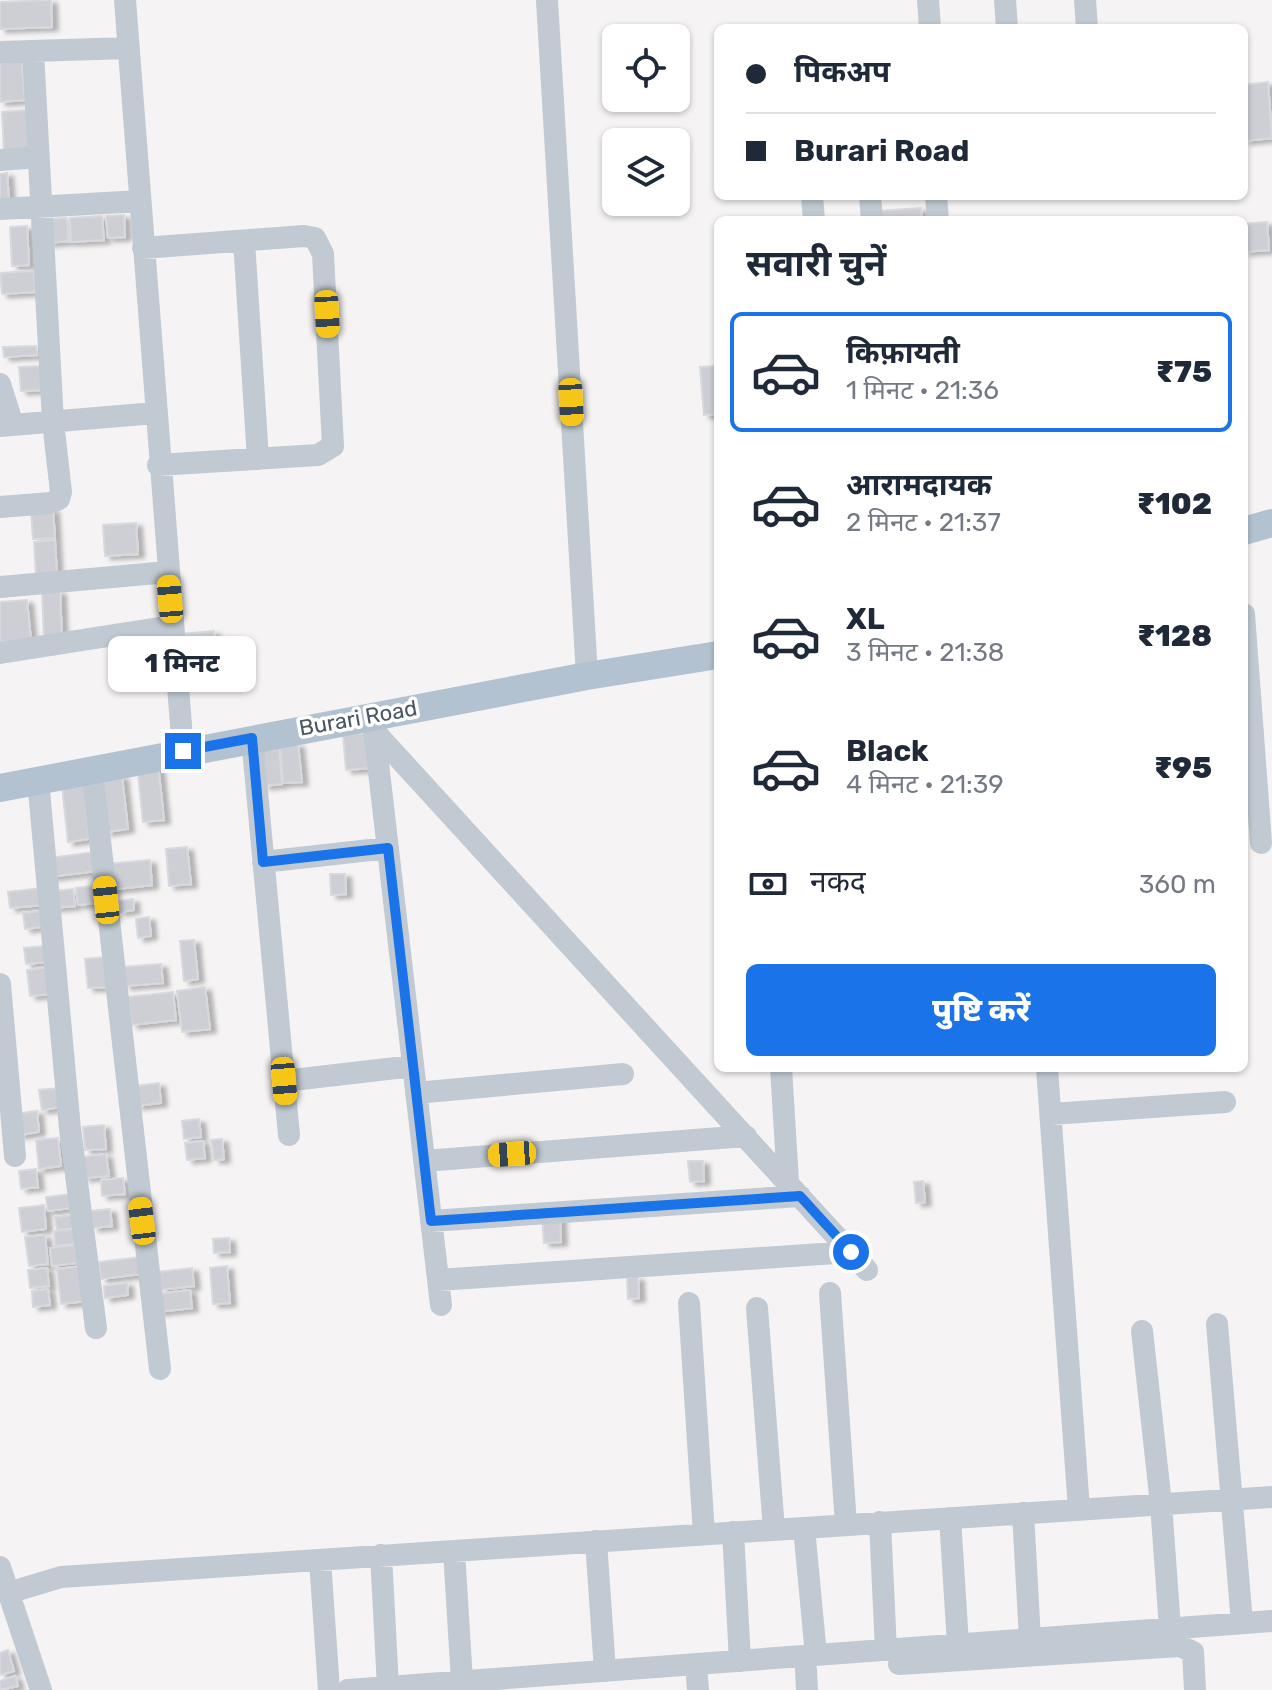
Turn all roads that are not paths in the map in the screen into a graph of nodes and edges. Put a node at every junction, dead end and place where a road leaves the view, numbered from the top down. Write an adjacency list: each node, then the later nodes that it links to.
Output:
1 (125, 0): 9 (street)
2 (547, 0): 34 (street)
3 (928, 0): 6 (street)
4 (1005, 0): 7 (street)
5 (1085, 0): 8 (street)
6 (930, 24)
7 (1007, 24)
8 (1087, 24)
9 (129, 48): 10 (street); 14 (street)
10 (33, 51): 11 (street); 12 (street)
11 (0, 52)
12 (38, 157): 13 (street); 15 (street)
13 (0, 160)
14 (140, 201): 15 (street); 18 (street)
15 (40, 207): 16 (street); 21 (street)
16 (0, 209)
17 (244, 241): 18 (street); 23 (street); 23 (street)
18 (143, 248): 20 (street)
19 (0, 384): 22 (street)
20 (155, 413): 21 (street); 24 (street)
21 (53, 422): 22 (street); 25 (street)
22 (7, 426)
23 (258, 459): 24 (street)
24 (158, 465): 28 (street)
25 (0, 507)
26 (1272, 523): 27 (main road)
27 (1248, 530)
28 (168, 572): 29 (street); 30 (street)
29 (0, 587)
30 (172, 626): 31 (street); 37 (street)
31 (0, 653)
32 (714, 656): 34 (main road, Burari Road)
33 (1248, 668): 41 (street)
34 (587, 676): 35 (main road, Burari Road)
35 (373, 724): 36 (main road, Burari Road); 42 (street); 54 (street)
36 (252, 738): 37 (main road, Burari Road); 43 (street)
37 (183, 751): 38 (main road, Burari Road)
38 (92, 770): 39 (main road, Burari Road); 69 (street)
39 (38, 780): 40 (main road, Burari Road); 67 (street)
40 (0, 788)
41 (1261, 843)
42 (388, 848): 43 (street); 45 (street)
43 (263, 862): 49 (street)
44 (0, 984): 55 (street)
45 (413, 1066): 49 (street); 50 (street)
46 (781, 1072): 57 (street)
47 (1047, 1072): 52 (street)
48 (623, 1074): 50 (street)
49 (284, 1081): 53 (street)
50 (416, 1093): 56 (street)
51 (1225, 1102): 52 (street)
52 (1051, 1114): 73 (street)
53 (289, 1135)
54 (746, 1136): 56 (street); 57 (street)
55 (15, 1156)
56 (424, 1161): 58 (street)
57 (794, 1189): 58 (street); 59 (street)
58 (431, 1221): 61 (street)
59 (851, 1252): 60 (street); 61 (street)
60 (867, 1270)
61 (438, 1280): 64 (street)
62 (830, 1293): 77 (street)
63 (689, 1303): 81 (street)
64 (441, 1305)
65 (757, 1308): 79 (street)
66 (1217, 1324): 71 (street)
67 (96, 1328)
68 (1142, 1331): 72 (street)
69 (160, 1369)
70 (1272, 1497): 71 (street)
71 (1231, 1499): 72 (street); 89 (street)
72 (1161, 1504): 73 (street); 90 (street)
73 (1079, 1509): 74 (street)
74 (1023, 1513): 75 (street); 91 (street)
75 (950, 1518): 76 (street); 92 (street)
76 (880, 1522): 77 (street); 93 (street)
77 (846, 1525): 78 (street)
78 (804, 1528): 79 (street); 96 (street)
79 (774, 1530): 80 (street)
80 (733, 1532): 81 (street); 94 (street)
81 (704, 1534): 82 (street)
82 (596, 1541): 83 (street); 95 (street)
83 (454, 1551): 84 (street); 97 (street)
84 (381, 1555): 85 (street); 99 (street)
85 (320, 1560): 87 (street); 101 (street)
86 (0, 1567): 87 (street)
87 (19, 1589): 100 (street)
88 (1272, 1621): 89 (street)
89 (1242, 1623): 90 (street)
90 (1170, 1628): 91 (street)
91 (1030, 1639): 92 (street)
92 (958, 1644): 93 (street)
93 (886, 1650): 96 (street)
94 (740, 1661): 95 (street); 96 (street)
95 (605, 1671): 97 (street)
96 (810, 1672): 98 (street); 104 (street)
97 (462, 1681): 99 (street)
98 (697, 1684): 103 (street)
99 (388, 1687): 102 (street)
100 (41, 1690)
101 (329, 1690)
102 (348, 1690)
103 (530, 1690)
104 (1195, 1690)

